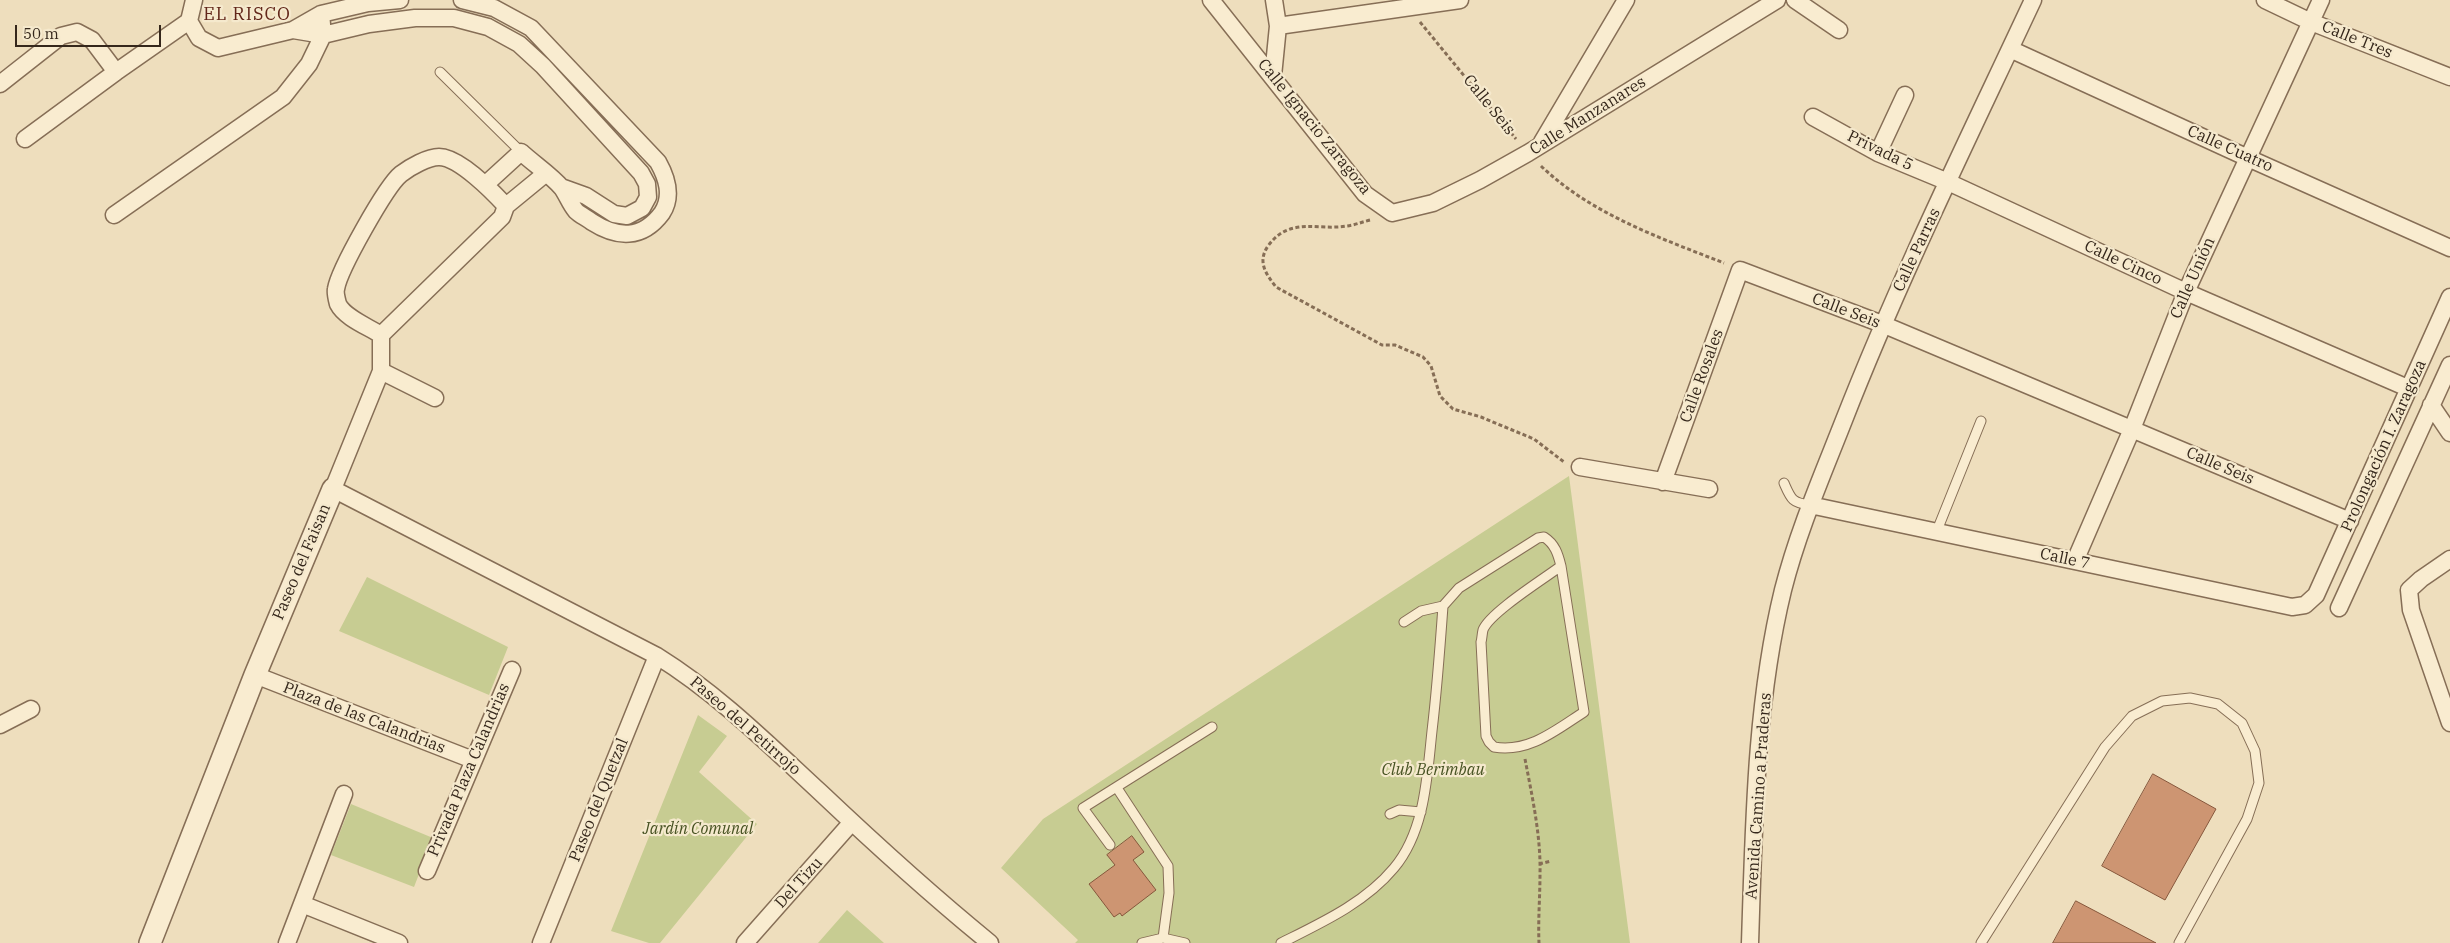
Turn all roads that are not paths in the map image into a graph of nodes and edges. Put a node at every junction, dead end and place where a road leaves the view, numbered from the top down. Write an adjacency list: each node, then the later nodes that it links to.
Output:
1 (194, 0): 14 (street)
2 (400, 0): 13 (street)
3 (462, 0): 36 (street)
4 (1211, 0): 23 (street, Calle Ignacio Zaragoza)
5 (1274, 0): 16 (street)
6 (1460, 0): 16 (street)
7 (1626, 0): 29 (street)
8 (1777, 0): 29 (street, Calle Manzanares)
9 (1795, 0): 18 (street)
10 (2033, 0): 20 (street, Calle Parras)
11 (2264, 0): 15 (street, Calle Tres)
12 (2321, 0): 15 (street, Calle Unión)
13 (321, 14): 17 (street); 19 (street)
14 (189, 21): 17 (street); 21 (street)
15 (2311, 22): 24 (street, Calle Tres); 32 (street, Calle Unión)
16 (1278, 26): 23 (street)
17 (293, 30): 19 (street)
18 (1839, 30)
19 (323, 35): 36 (street); 39 (street)
20 (2010, 49): 32 (street, Calle Cuatro); 34 (street, Calle Parras)
21 (116, 72): 25 (street); 28 (street)
22 (440, 72): 30 (lane)
23 (1273, 76): 38 (street, Calle Ignacio Zaragoza)
24 (2450, 77)
25 (0, 84)
26 (1905, 96): 31 (street)
27 (1813, 117): 31 (street, Privada 5)
28 (25, 139)
29 (1534, 149): 38 (street, Calle Manzanares)
30 (521, 152): 33 (street); 35 (street)
31 (1878, 153): 34 (street, Privada 5)
32 (2248, 158): 40 (street, Calle Cuatro); 42 (street, Calle Unión)
33 (545, 174): 36 (street); 37 (street)
34 (1948, 182): 42 (street, Calle Cinco); 44 (street, Calle Parras)
35 (486, 184): 37 (street); 45 (street)
36 (561, 187)
37 (504, 211): 45 (street)
38 (1392, 213)
39 (114, 215)
40 (2450, 248)
41 (1740, 270): 44 (street, Calle Seis); 55 (street, Calle Rosales)
42 (2186, 292): 48 (street, Calle Cinco); 52 (street, Calle Unión)
43 (2450, 297): 48 (street, Prolongación I. Zaragoza)
44 (1882, 324): 52 (street, Calle Seis); 59 (street, Calle Parras)
45 (381, 334): 47 (street, Paseo del Faisan)
46 (2450, 365): 50 (street)
47 (380, 371): 49 (street); 57 (street, Paseo del Faisan)
48 (2410, 389): 60 (street, Prolongación I. Zaragoza)
49 (435, 398)
50 (2430, 405): 53 (street); 67 (street)
51 (1981, 421): 61 (lane)
52 (2132, 429): 60 (street, Calle Seis); 63 (street, Calle Unión)
53 (2450, 434)
54 (1580, 468): 55 (street)
55 (1663, 482): 58 (street)
56 (1784, 483): 59 (lane)
57 (333, 489): 69 (street, Paseo del Petirrojo); 71 (street, Paseo del Faisan)
58 (1709, 490)
59 (1810, 505): 61 (street, Calle 7); 95 (street, Avenida Camino a Praderas)
60 (2350, 521): 65 (street, Prolongación I. Zaragoza)
61 (1936, 533): 63 (street, Calle 7)
62 (2450, 559): 73 (street)
63 (2075, 561): 65 (street, Calle 7)
64 (1562, 566): 64 (lane); 66 (lane)
65 (2316, 594)
66 (1443, 606): 68 (lane); 79 (lane)
67 (2339, 608)
68 (1404, 622)
69 (657, 656): 81 (street, Paseo del Petirrojo); 89 (street, Paseo del Quetzal)
70 (512, 670): 76 (street, Privada Plaza Calandrias)
71 (255, 675): 76 (street, Plaza de las Calandrias); 86 (street, Paseo del Faisan)
72 (31, 709): 74 (street)
73 (2450, 723)
74 (0, 725)
75 (1212, 727): 77 (lane)
76 (472, 760): 83 (street, Privada Plaza Calandrias)
77 (1117, 788): 82 (lane); 85 (lane)
78 (344, 794): 84 (street)
79 (1421, 812): 80 (lane); 94 (lane)
80 (1390, 814)
81 (852, 822): 90 (street, Del Tizu); 91 (street, Paseo del Petirrojo)
82 (1110, 845)
83 (427, 871)
84 (302, 904): 87 (street); 88 (street)
85 (1163, 938): 92 (lane); 93 (lane)
86 (150, 943)
87 (287, 943)
88 (399, 943)
89 (542, 943)
90 (746, 943)
91 (990, 943)
92 (1142, 943)
93 (1186, 943)
94 (1281, 943)
95 (1750, 943)
96 (1980, 943): 97 (lane)
97 (2179, 943)

